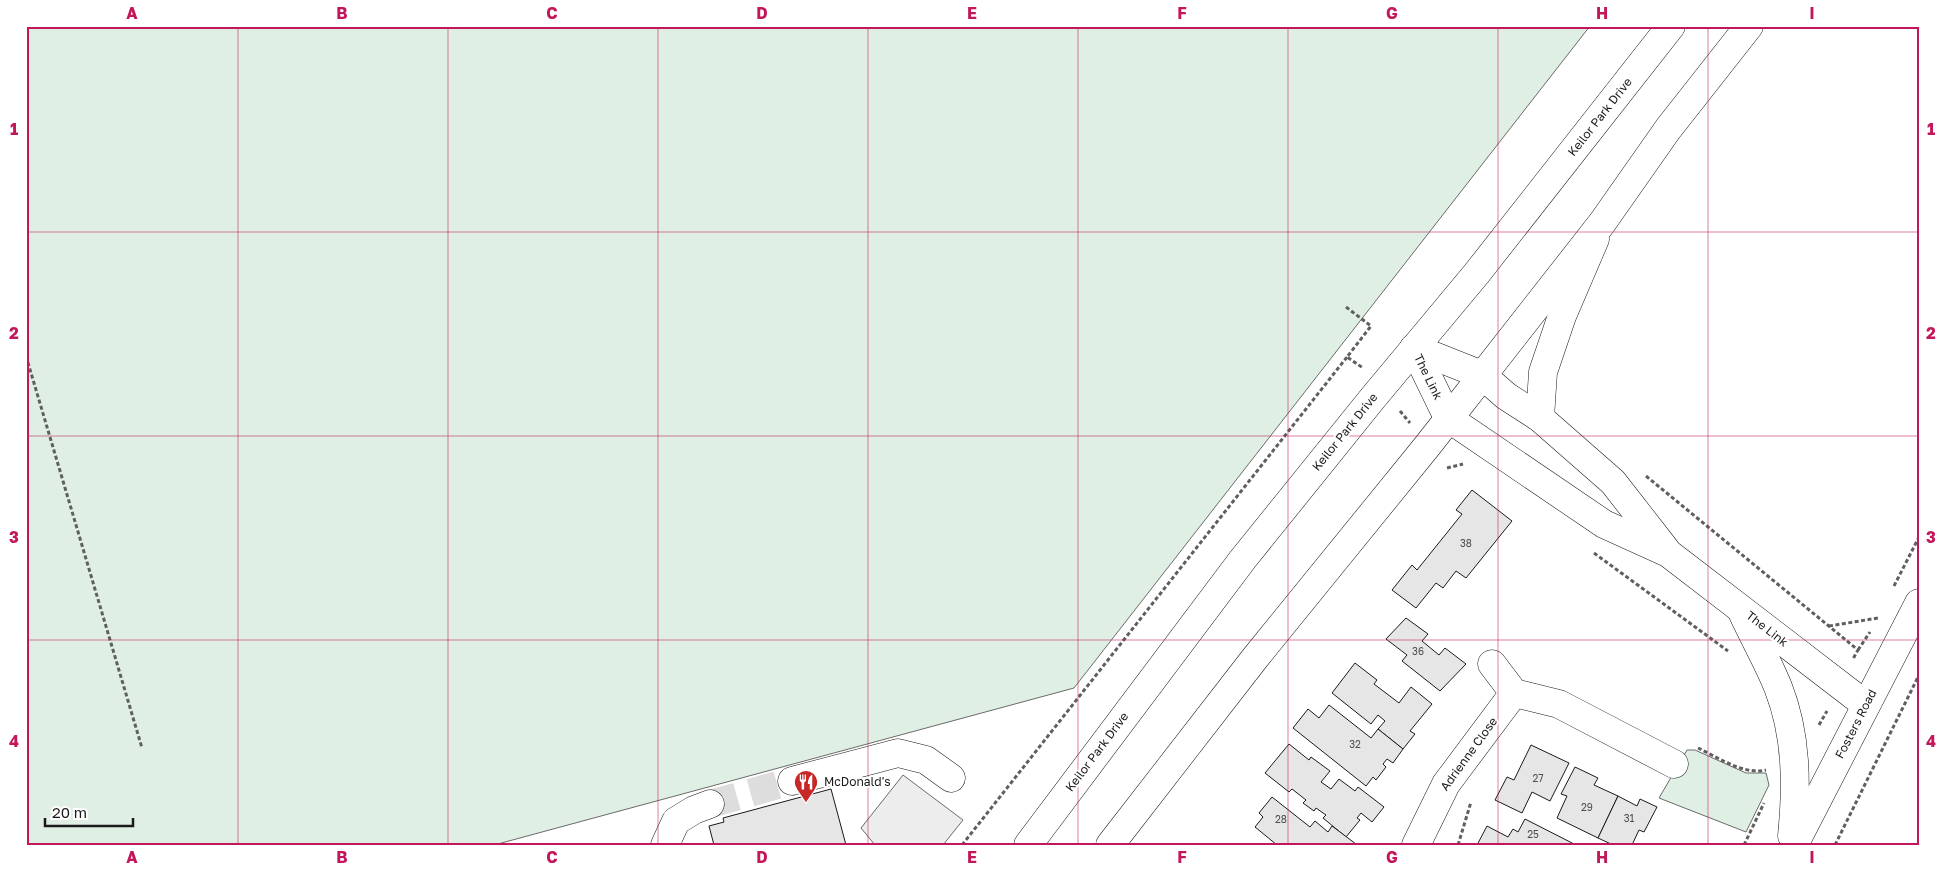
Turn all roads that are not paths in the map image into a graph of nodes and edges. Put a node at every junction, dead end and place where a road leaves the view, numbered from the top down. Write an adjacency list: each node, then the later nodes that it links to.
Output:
1 (1671, 26): 4 (main road, Keilor Park Drive)
2 (1749, 26): 3 (main road)
3 (1602, 224): 5 (main road); 7 (main road)
4 (1414, 348): 5 (main road, The Link); 6 (main road, The Link); 19 (main road, Keilor Park Drive)
5 (1482, 375): 6 (main road); 7 (main road, The Link)
6 (1448, 418): 8 (main road, The Link); 20 (main road)
7 (1540, 418): 8 (main road, The Link)
8 (1668, 553): 10 (main road, The Link)
9 (1919, 603): 13 (main road, Fosters Road)
10 (1741, 609): 13 (main road, The Link); 22 (main road)
11 (1492, 664): 12 (main road)
12 (1514, 693): 14 (main road); 21 (main road, Adrienne Close)
13 (1866, 705): 22 (main road, Fosters Road)
14 (1674, 764)
15 (951, 778): 16 (main road)
16 (792, 781)
17 (710, 804): 18 (main road)
18 (670, 842)
19 (1028, 845)
20 (1110, 845)
21 (1416, 845)
22 (1793, 845)

